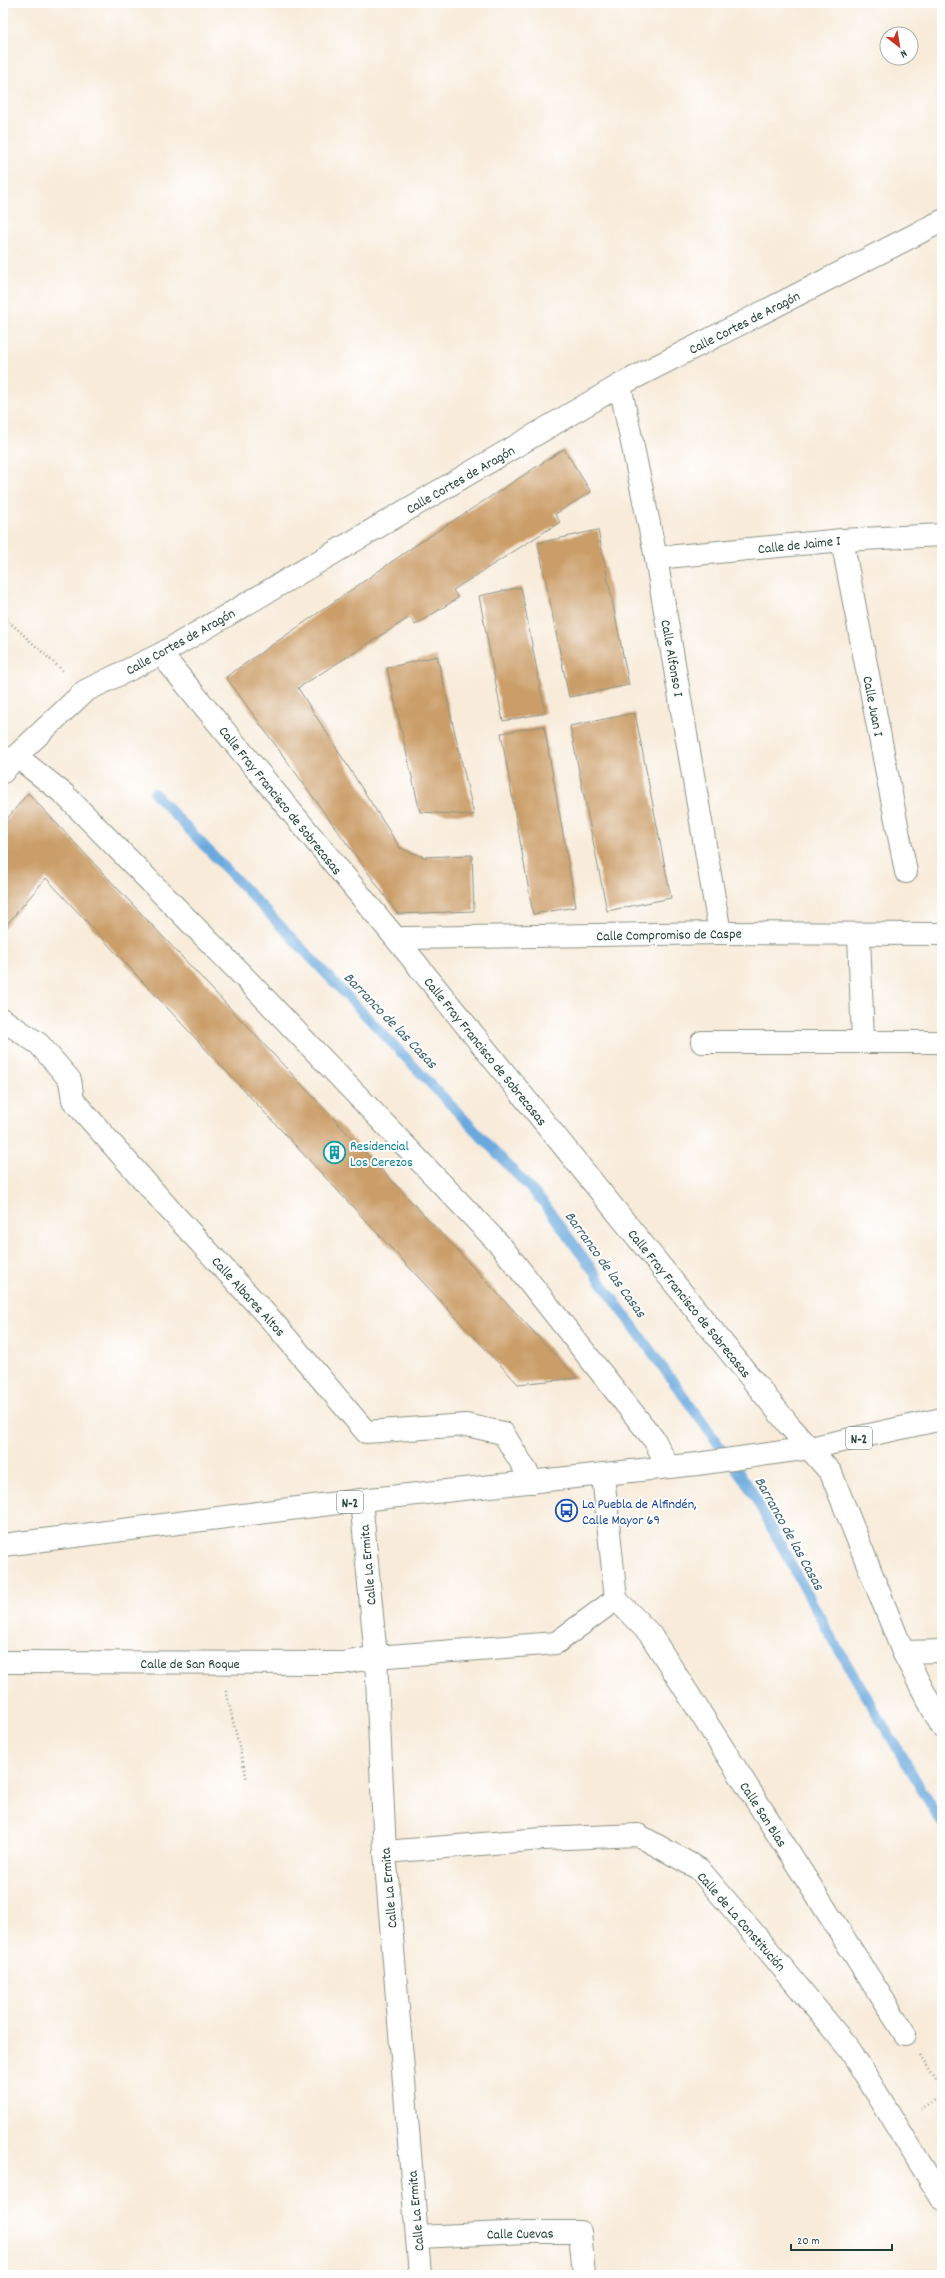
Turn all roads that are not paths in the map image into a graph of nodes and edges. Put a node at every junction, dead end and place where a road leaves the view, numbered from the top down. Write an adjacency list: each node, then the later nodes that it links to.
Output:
1 (942, 220): 2 (main road, Calle Cortes de Aragón)
2 (620, 385): 5 (main road, Calle Alfonso I); 6 (main road, Calle Cortes de Aragón)
3 (942, 535): 4 (main road, Calle de Jaime I)
4 (842, 540): 5 (main road, Calle de Jaime I); 8 (main road, Calle Juan I)
5 (656, 558): 9 (main road, Calle Alfonso I)
6 (161, 654): 7 (main road, Calle Cortes de Aragón); 12 (main road, Calle Fray Francisco de Sobrecasas)
7 (9, 764): 19 (main road)
8 (906, 872)
9 (720, 933): 11 (main road, Calle Compromiso de Caspe); 12 (main road, Calle Compromiso de Caspe)
10 (942, 934): 11 (main road, Calle Compromiso de Caspe)
11 (859, 935): 15 (main road)
12 (398, 942): 18 (main road, Calle Fray Francisco de Sobrecasas)
13 (3, 1020): 21 (main road, Calle Albares Altos)
14 (702, 1042): 15 (main road)
15 (863, 1042): 16 (main road)
16 (942, 1042)
17 (942, 1419): 18 (main road, N-2)
18 (810, 1448): 19 (main road, N-2); 25 (main road, Calle Fray Francisco de Sobrecasas)
19 (668, 1467): 20 (main road, N-2)
20 (603, 1475): 21 (main road, N-2); 24 (main road)
21 (533, 1482): 22 (main road, N-2)
22 (361, 1500): 23 (main road, N-2); 27 (main road, Calle La Ermita)
23 (3, 1545)
24 (616, 1600): 27 (main road, Calle de San Roque); 31 (main road, Calle San Blas)
25 (903, 1652): 26 (main road); 29 (main road, Calle Fray Francisco de Sobrecasas)
26 (942, 1652)
27 (376, 1657): 28 (main road, Calle de San Roque); 30 (main road, Calle La Ermita)
28 (3, 1662)
29 (942, 1727)
30 (385, 1852): 32 (main road, Calle de La Constitución); 33 (main road, Calle La Ermita)
31 (905, 2034)
32 (942, 2199)
33 (418, 2237): 34 (main road, Calle La Ermita); 35 (main road, Calle Cuevas)
34 (420, 2275)
35 (584, 2275)

